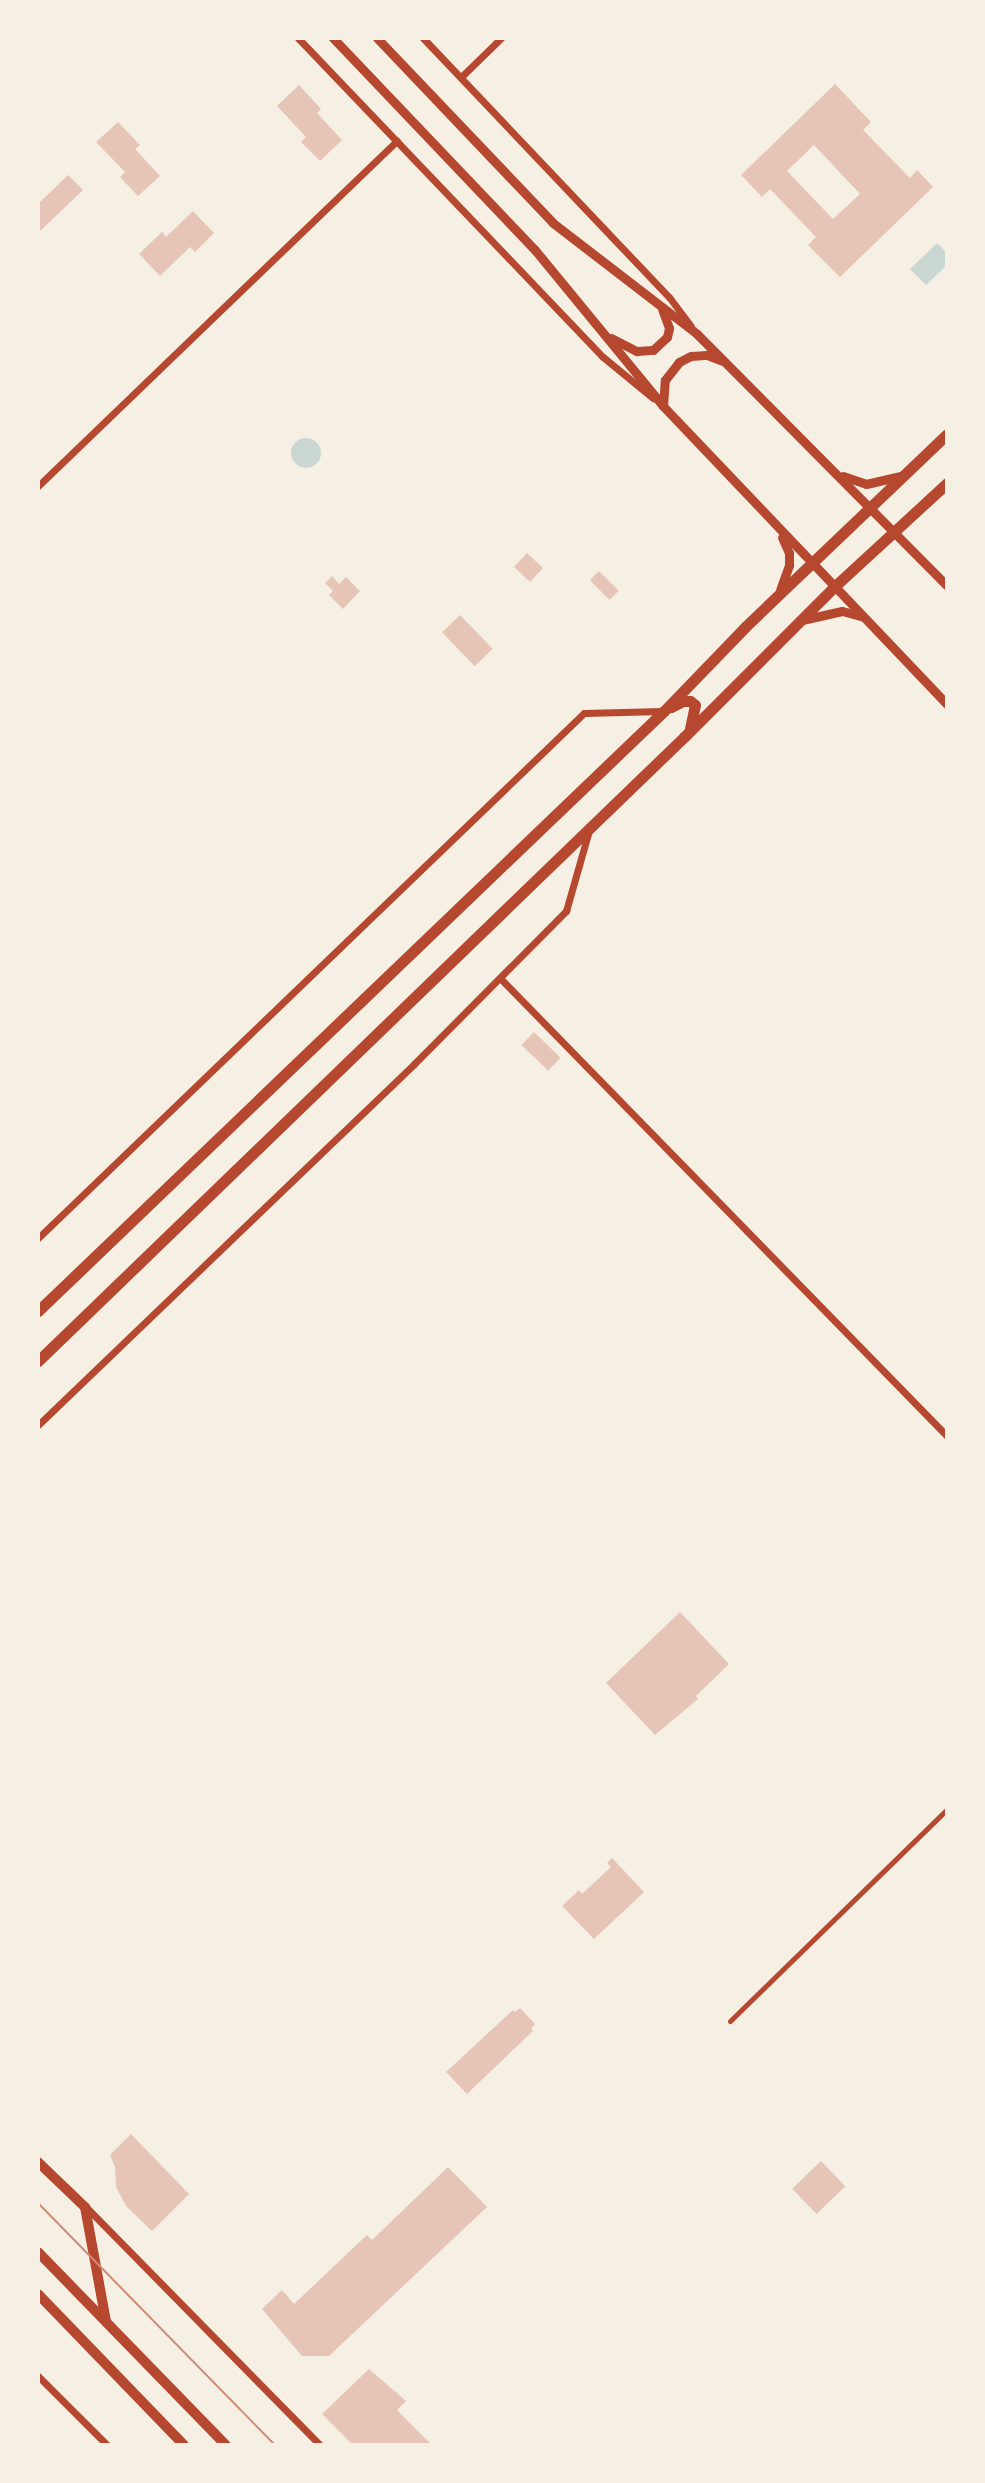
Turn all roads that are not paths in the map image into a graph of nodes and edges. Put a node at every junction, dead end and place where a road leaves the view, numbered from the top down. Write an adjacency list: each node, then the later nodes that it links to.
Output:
1 (298, 38): 7 (street)
2 (333, 38): 10 (street)
3 (377, 38): 8 (street)
4 (423, 38): 6 (street)
5 (501, 38): 6 (street)
6 (461, 77): 9 (street)
7 (397, 141): 12 (street); 17 (street)
8 (656, 302): 9 (street); 10 (street)
9 (697, 334): 11 (street)
10 (605, 335): 12 (street)
11 (726, 362): 12 (street); 14 (street)
12 (663, 406): 19 (street)
13 (947, 434): 15 (main road)
14 (831, 470): 15 (street); 18 (street)
15 (905, 475): 18 (main road)
16 (947, 483): 20 (main road)
17 (38, 486)
18 (869, 509): 20 (street); 21 (main road)
19 (774, 523): 21 (street); 24 (street)
20 (892, 531): 22 (main road); 23 (street)
21 (812, 563): 22 (street); 24 (main road)
22 (835, 586): 25 (street); 26 (main road)
23 (947, 586)
24 (777, 598): 28 (main road)
25 (865, 618): 26 (street); 27 (street)
26 (799, 621): 29 (main road)
27 (947, 704)
28 (664, 711): 29 (main road); 32 (street); 33 (main road)
29 (689, 733): 30 (main road)
30 (589, 829): 31 (street); 34 (main road)
31 (500, 978): 35 (street); 36 (street)
32 (38, 1238)
33 (38, 1311)
34 (38, 1361)
35 (38, 1425)
36 (947, 1436)
37 (947, 1809): 38 (street)
38 (730, 2021)
39 (38, 2162): 40 (main road)
40 (85, 2207): 43 (main road); 48 (street)
41 (38, 2252): 43 (main road)
42 (38, 2294): 46 (main road)
43 (106, 2323): 47 (main road)
44 (38, 2376): 45 (street)
45 (107, 2445)
46 (184, 2445)
47 (226, 2445)
48 (320, 2445)

